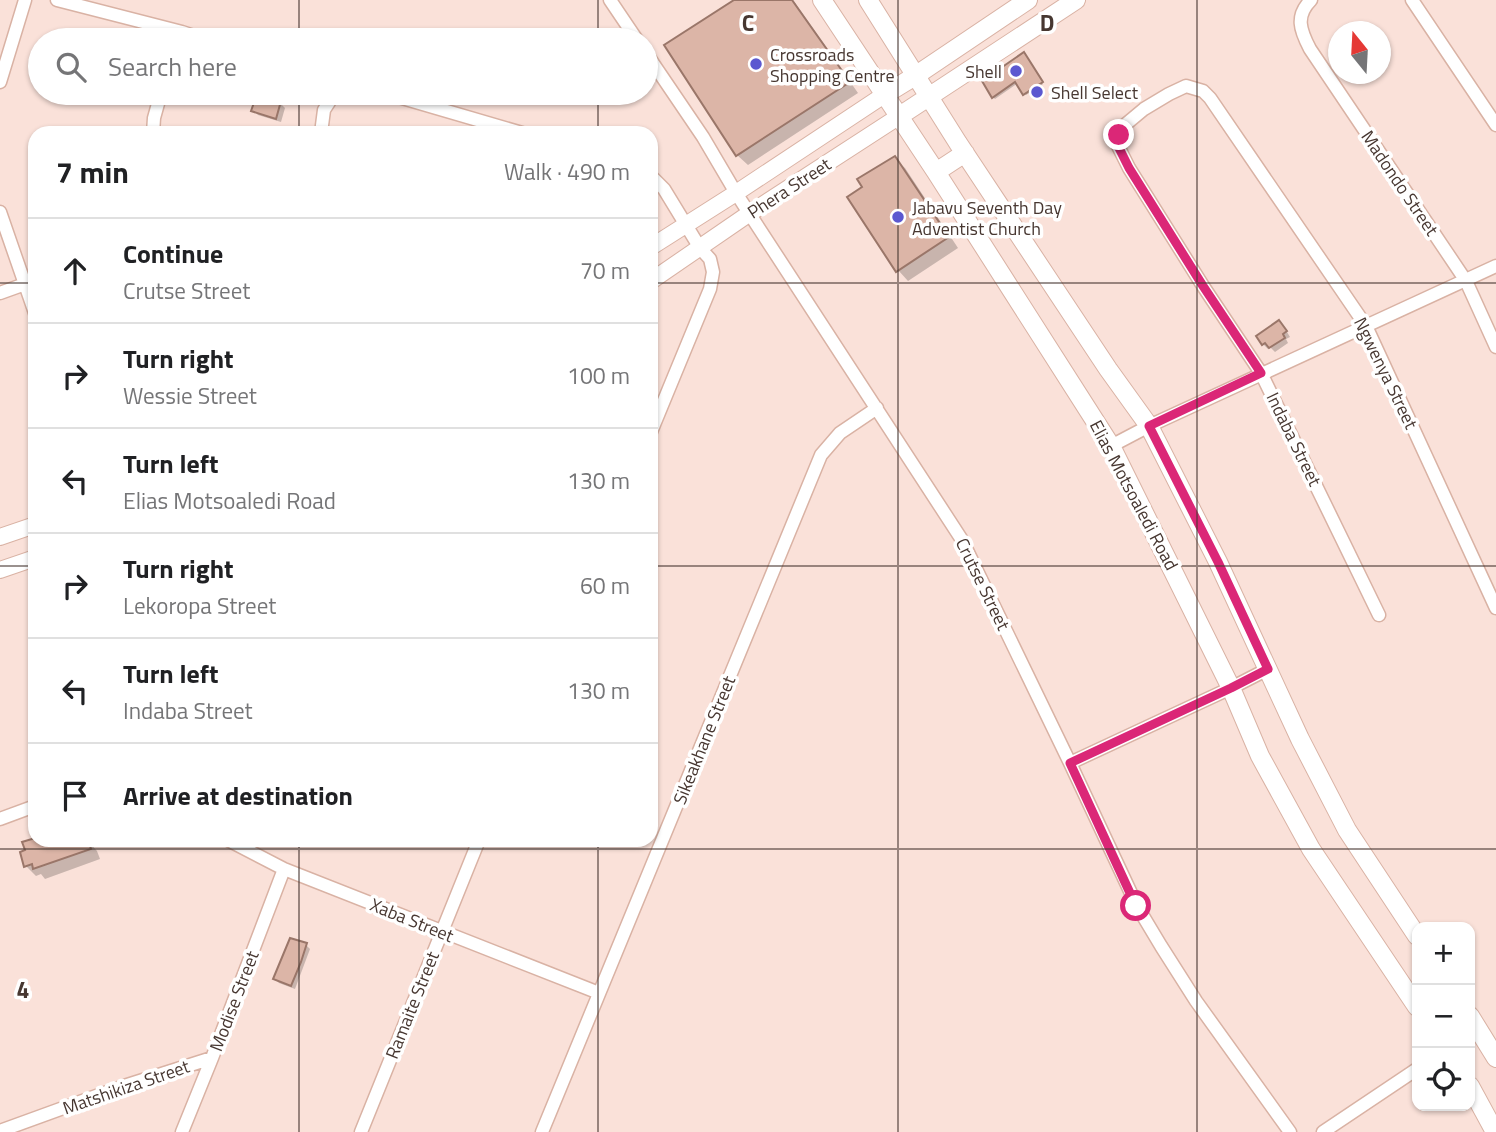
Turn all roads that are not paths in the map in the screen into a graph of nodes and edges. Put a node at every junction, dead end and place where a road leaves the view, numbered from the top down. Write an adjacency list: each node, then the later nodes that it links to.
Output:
1 (25, 0): 16 (street)
2 (57, 0): 11 (street)
3 (610, 0): 12 (street)
4 (822, 0): 18 (main road, Elias Motsoaledi Road)
5 (868, 0): 15 (main road)
6 (1028, 0): 10 (main road, Phera Street)
7 (1076, 0): 13 (main road, Phera Street)
8 (1311, 0): 39 (street, Madondo Street)
9 (1412, 0): 24 (street)
10 (1012, 11): 13 (main road); 15 (main road, Phera Street)
11 (153, 28)
12 (629, 28)
13 (1027, 32): 19 (main road, Phera Street)
14 (658, 70): 31 (street, Crutse Street)
15 (915, 76): 18 (main road, Phera Street); 19 (main road)
16 (0, 82)
17 (1196, 88): 43 (street, Ngwenya Street); 45 (street, Indaba Street)
18 (884, 94): 23 (main road, Elias Motsoaledi Road); 31 (street, Phera Street)
19 (928, 97): 23 (main road, Phera Street); 28 (main road)
20 (158, 105): 25 (street)
21 (327, 105): 26 (street)
22 (426, 105): 27 (street)
23 (898, 117): 29 (main road, Elias Motsoaledi Road); 33 (street, Phera Street)
24 (1496, 125)
25 (154, 126)
26 (322, 126)
27 (498, 126)
28 (965, 153): 29 (main road); 48 (main road)
29 (936, 172): 49 (main road, Elias Motsoaledi Road)
30 (658, 183): 34 (street)
31 (737, 193): 33 (street, Crutse Street); 34 (street, Phera Street)
32 (0, 212): 40 (street)
33 (750, 213): 36 (street, Phera Street); 46 (street, Crutse Street)
34 (685, 224): 35 (street, Phera Street); 36 (street)
35 (658, 242)
36 (700, 248): 38 (street, Phera Street); 47 (street)
37 (1496, 266): 39 (street)
38 (658, 276)
39 (1466, 281): 43 (street); 44 (street, Madondo Street)
40 (25, 284): 41 (street); 42 (street)
41 (0, 293)
42 (28, 293)
43 (1366, 326): 45 (street); 54 (street, Ngwenya Street)
44 (1496, 347)
45 (1261, 373): 48 (street); 55 (street, Indaba Street)
46 (877, 408): 58 (street, Crutse Street); 66 (street, Sikeakhane Street)
47 (658, 415)
48 (1149, 426): 49 (street); 56 (main road)
49 (1111, 446): 57 (main road, Elias Motsoaledi Road)
50 (28, 527): 51 (street)
51 (0, 537)
52 (28, 560): 53 (street)
53 (0, 570)
54 (1496, 608)
55 (1379, 615)
56 (1268, 669): 57 (street); 64 (main road)
57 (1231, 688): 58 (street); 67 (main road, Elias Motsoaledi Road)
58 (1070, 763): 77 (street, Crutse Street)
59 (28, 809): 60 (street)
60 (0, 819)
61 (242, 847): 63 (street, Xaba Street)
62 (476, 847): 65 (street, Ramaite Street)
63 (284, 869): 65 (street, Xaba Street); 69 (street, Modise Street)
64 (1412, 928)
65 (441, 931): 66 (street, Xaba Street); 75 (street, Ramaite Street)
66 (599, 993): 76 (street, Sikeakhane Street)
67 (1412, 1000)
68 (1475, 1024): 70 (main road)
69 (212, 1058): 73 (street, Matshikiza Street); 74 (street, Modise Street)
70 (1496, 1058)
71 (1412, 1072): 78 (street)
72 (1475, 1096): 79 (main road)
73 (0, 1131)
74 (182, 1132)
75 (361, 1132)
76 (542, 1132)
77 (1290, 1132)
78 (1323, 1132)
79 (1494, 1132)

